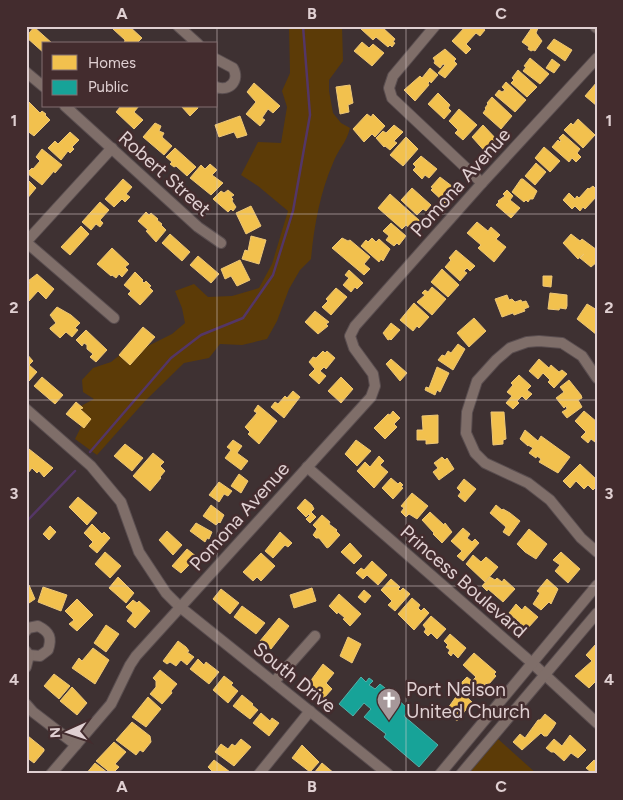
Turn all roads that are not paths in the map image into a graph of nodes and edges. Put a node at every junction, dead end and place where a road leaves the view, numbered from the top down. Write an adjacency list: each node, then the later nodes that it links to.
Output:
1 (178, 26): 3 (street)
2 (435, 26): 11 (street)
3 (196, 42)
4 (597, 58): 11 (street, Pomona Avenue)
5 (218, 60): 8 (street)
6 (26, 72): 7 (street)
7 (42, 85)
8 (218, 88)
9 (67, 108): 10 (street, Robert Street)
10 (112, 148): 12 (street); 13 (street, Robert Street)
11 (482, 183): 17 (street, Pomona Avenue)
12 (26, 242): 14 (street)
13 (221, 243)
14 (114, 318)
15 (597, 378): 18 (street)
16 (26, 409): 20 (street, South Drive)
17 (307, 467): 20 (street, Pomona Avenue); 25 (street, Princess Boulevard)
18 (597, 552)
19 (597, 585): 25 (street)
20 (180, 607): 28 (street, South Drive); 32 (street, Pomona Avenue)
21 (597, 613): 27 (street)
22 (26, 631): 24 (street)
23 (315, 636): 28 (street)
24 (28, 653): 26 (street)
25 (532, 663): 27 (street, Princess Boulevard); 36 (street)
26 (26, 667)
27 (545, 676): 31 (street, Princess Boulevard); 37 (street)
28 (274, 682): 30 (street, South Drive)
29 (26, 704): 32 (street)
30 (310, 711): 34 (street); 35 (street, South Drive)
31 (597, 723)
32 (76, 745): 33 (street, Pomona Avenue)
33 (51, 774)
34 (259, 774)
35 (388, 774)
36 (440, 774)
37 (461, 774)

